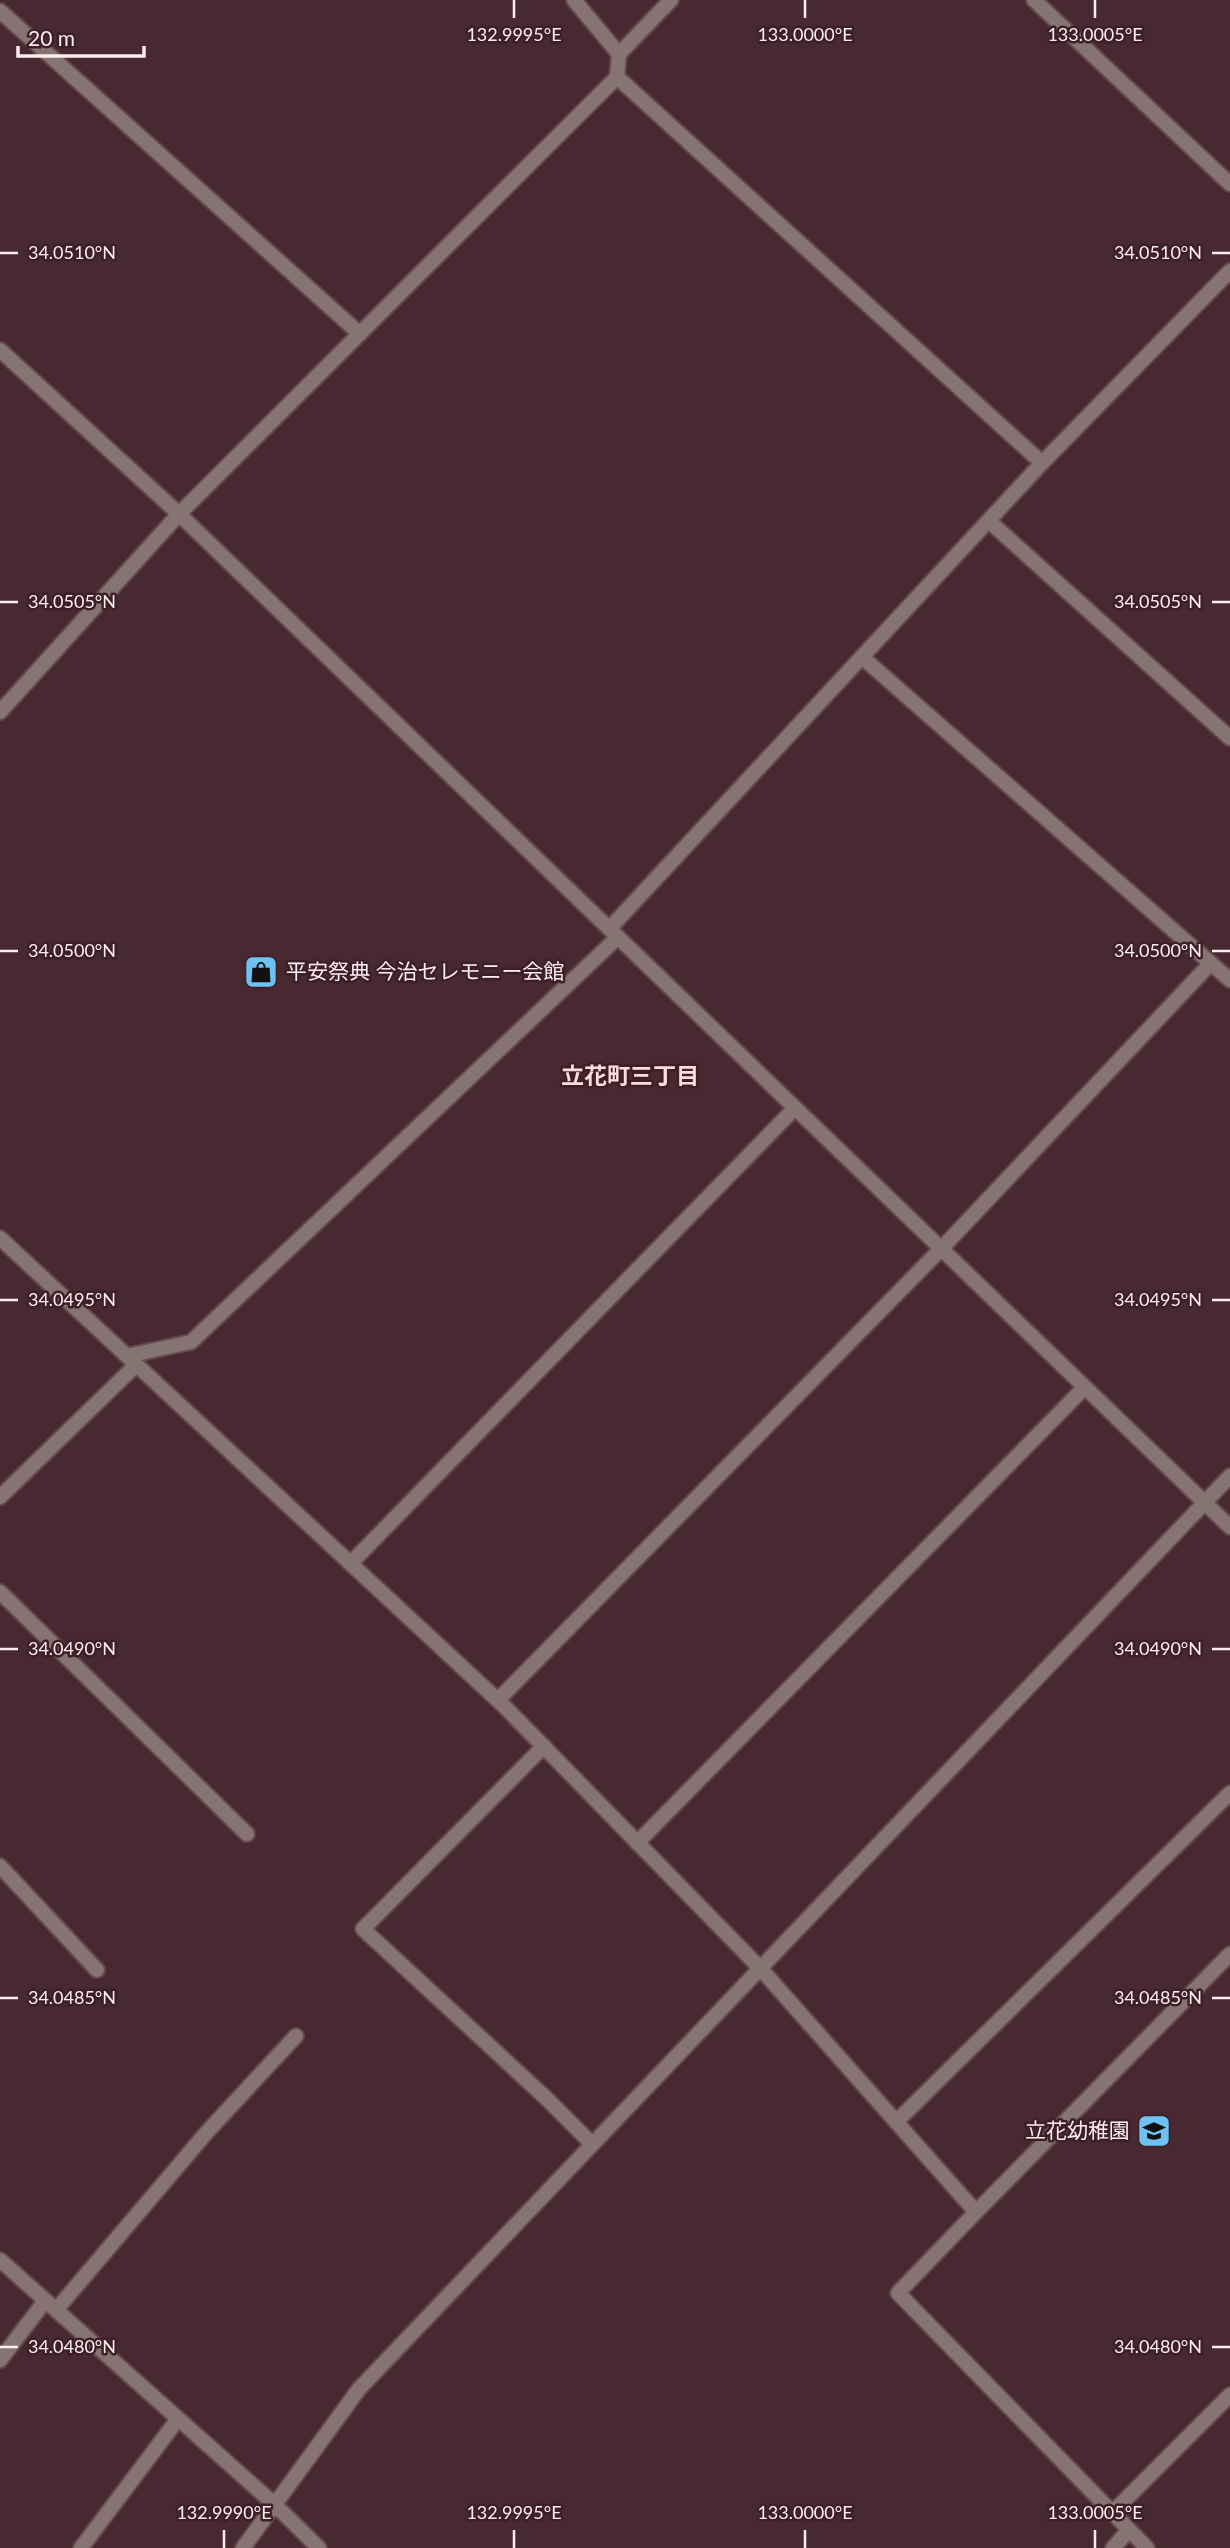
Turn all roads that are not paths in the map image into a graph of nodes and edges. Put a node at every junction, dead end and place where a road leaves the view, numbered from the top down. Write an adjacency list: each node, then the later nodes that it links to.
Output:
1 (574, 0): 5 (street)
2 (671, 0): 5 (street)
3 (1034, 0): 7 (street)
4 (0, 11): 9 (street)
5 (619, 54): 6 (street)
6 (617, 77): 9 (street); 11 (street)
7 (1230, 184)
8 (1230, 271): 11 (street)
9 (360, 334): 12 (street)
10 (0, 350): 12 (street)
11 (1042, 464): 13 (street)
12 (179, 514): 15 (street); 17 (street)
13 (989, 521): 14 (street); 16 (street)
14 (862, 657): 17 (street); 18 (street)
15 (0, 712)
16 (1230, 738)
17 (614, 933): 20 (street); 23 (street)
18 (1211, 963): 19 (street); 22 (street)
19 (1230, 980)
20 (795, 1108): 22 (street); 29 (street)
21 (0, 1238): 23 (street)
22 (941, 1249): 24 (street); 31 (street)
23 (132, 1360): 26 (street); 29 (street)
24 (1084, 1388): 27 (street); 35 (street)
25 (1230, 1476): 27 (street)
26 (0, 1497)
27 (1205, 1503): 28 (street); 38 (street)
28 (1230, 1527)
29 (351, 1563): 31 (street)
30 (0, 1592): 34 (street)
31 (498, 1700): 32 (street)
32 (544, 1746): 35 (street); 42 (street)
33 (1230, 1793): 41 (street)
34 (247, 1834)
35 (637, 1843): 38 (street)
36 (0, 1866): 39 (street)
37 (1230, 1954): 43 (street)
38 (760, 1968): 41 (street); 42 (street)
39 (97, 1970)
40 (296, 2036): 45 (street)
41 (896, 2122): 43 (street)
42 (592, 2144): 49 (street)
43 (976, 2212): 50 (street)
44 (0, 2260): 45 (street)
45 (51, 2305): 46 (street); 48 (street)
46 (0, 2360)
47 (1230, 2395): 50 (street)
48 (178, 2419): 49 (street); 52 (street)
49 (274, 2504): 53 (street); 54 (street)
50 (1112, 2513): 51 (street)
51 (1129, 2530): 55 (street); 56 (street)
52 (81, 2548)
53 (243, 2548)
54 (319, 2548)
55 (1112, 2548)
56 (1146, 2548)

